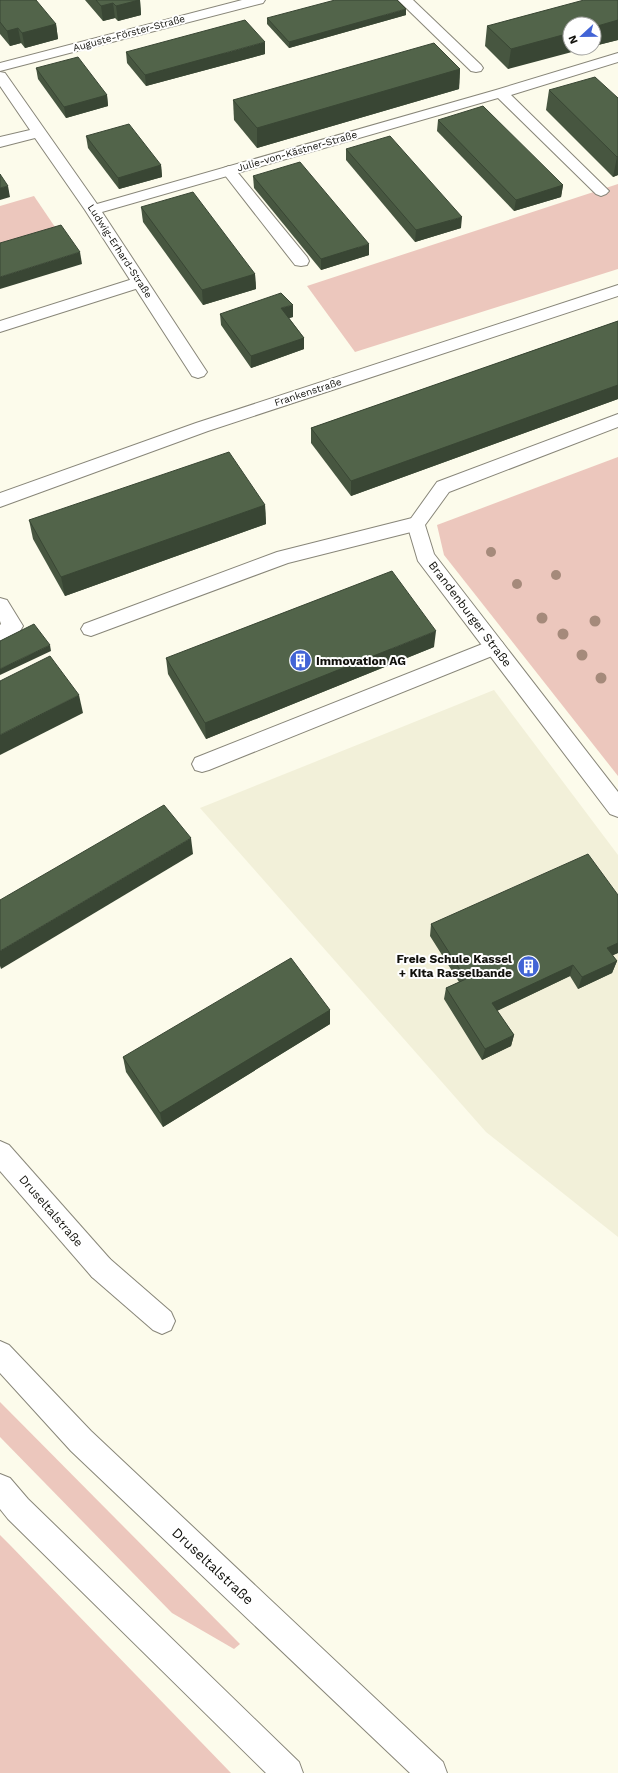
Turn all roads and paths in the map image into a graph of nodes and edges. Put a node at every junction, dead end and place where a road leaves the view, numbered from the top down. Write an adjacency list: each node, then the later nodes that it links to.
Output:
1 (258, 0): 4 (street, Auguste-Förster-Straße)
2 (405, 0): 5 (street)
3 (618, 58): 7 (street, Julie-von-Kästner-Straße)
4 (0, 67)
5 (476, 68)
6 (0, 76): 8 (street, Ludwig-Erhard-Straße)
7 (501, 93): 10 (street, Julie-von-Kästner-Straße); 11 (street)
8 (39, 132): 9 (street); 12 (street, Ludwig-Erhard-Straße)
9 (0, 142)
10 (229, 171): 12 (street, Julie-von-Kästner-Straße); 13 (street)
11 (601, 191)
12 (93, 210): 14 (street, Ludwig-Erhard-Straße)
13 (301, 261)
14 (140, 282): 16 (street); 17 (street, Ludwig-Erhard-Straße)
15 (618, 290): 19 (street, Frankenstraße)
16 (0, 327)
17 (198, 372)
18 (618, 420): 20 (street)
19 (0, 500)
20 (416, 524): 22 (street); 24 (street, Brandenburger Straße)
21 (0, 605): 23 (street)
22 (91, 629)
23 (0, 634)
24 (495, 647): 25 (street); 26 (street, Brandenburger Straße)
25 (202, 764)
26 (618, 808)
27 (0, 1153): 28 (street, Druseltalstraße)
28 (162, 1321)
29 (0, 1354): 32 (street, Druseltalstraße)
30 (0, 1488): 31 (street)
31 (288, 1773)
32 (432, 1773)

